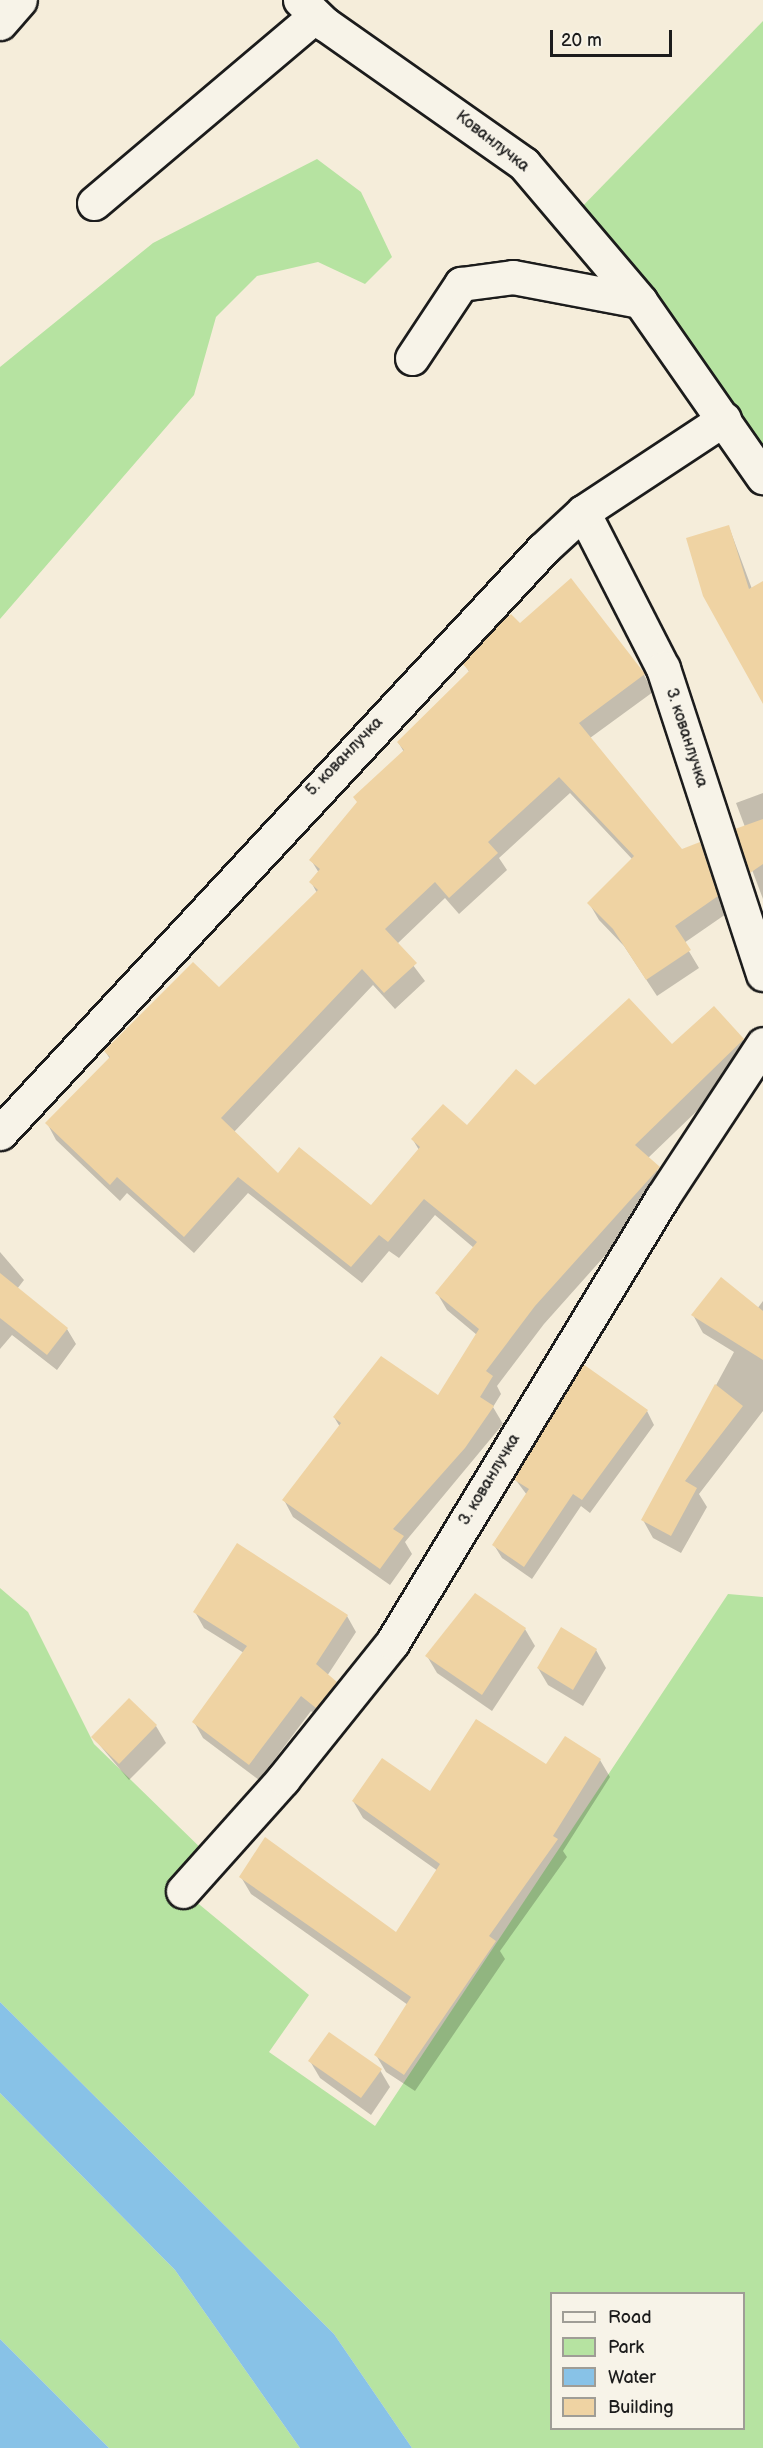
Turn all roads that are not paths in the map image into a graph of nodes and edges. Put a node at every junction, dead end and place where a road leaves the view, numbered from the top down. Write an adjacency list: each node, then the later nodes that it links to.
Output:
1 (20, 0): 3 (street)
2 (308, 8): 4 (street, Кованлучка); 5 (street, Кованлучка)
3 (0, 23)
4 (94, 203)
5 (640, 301): 6 (street); 7 (street, Кованлучка)
6 (412, 358)
7 (724, 419): 8 (street, Кованлучка); 9 (street, 5. кованлучка)
8 (763, 477)
9 (583, 512): 10 (street, 3. кованлучка); 12 (street, 5. кованлучка)
10 (763, 974)
11 (763, 1044): 13 (street, 3. кованлучка)
12 (0, 1133)
13 (183, 1891)

